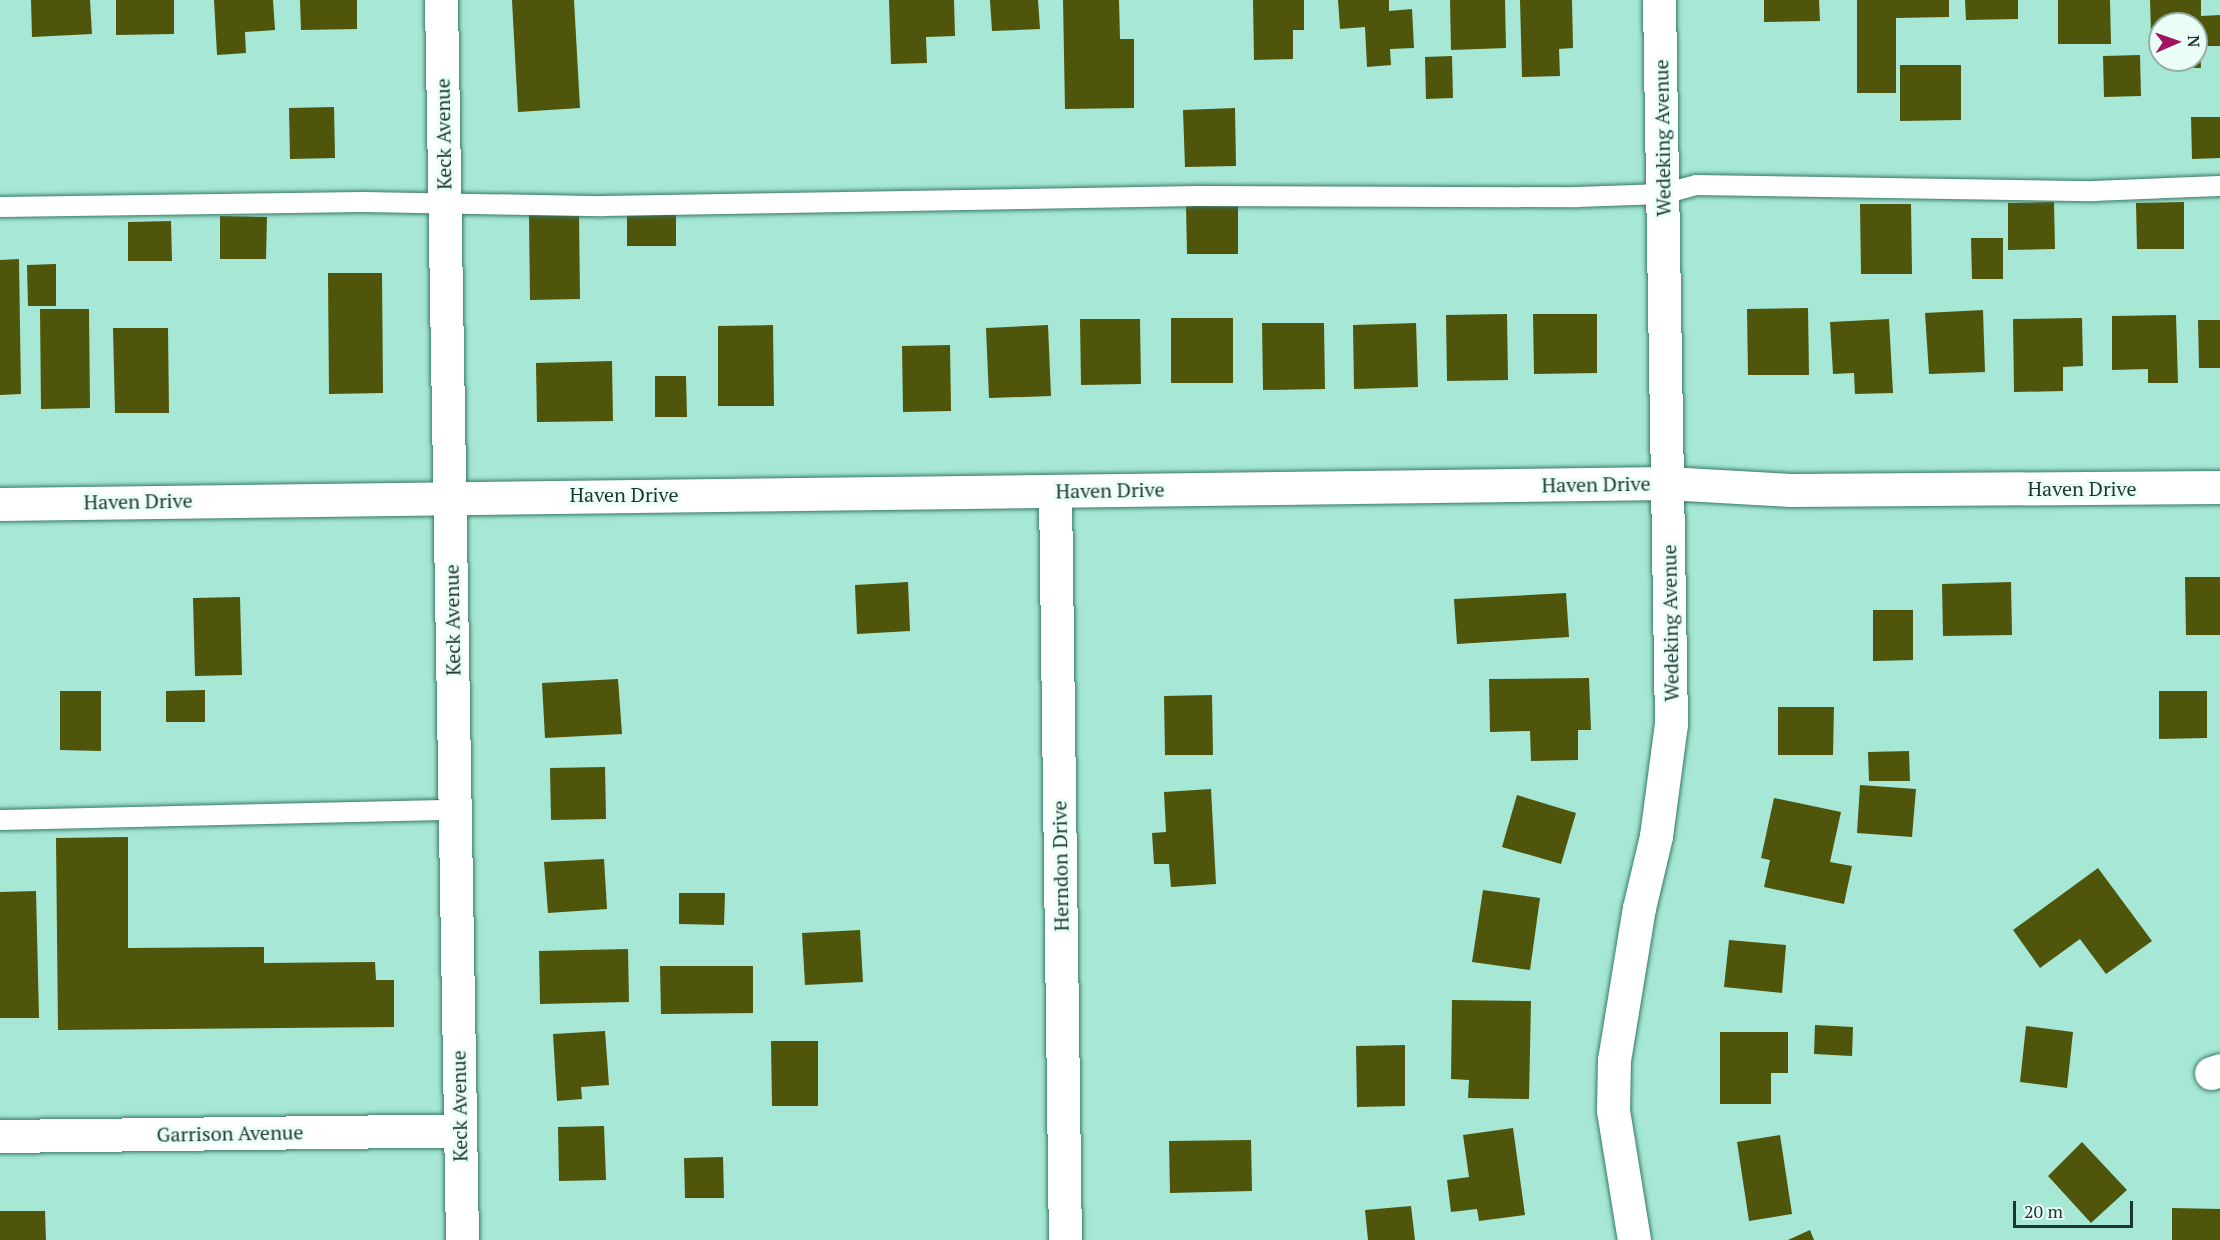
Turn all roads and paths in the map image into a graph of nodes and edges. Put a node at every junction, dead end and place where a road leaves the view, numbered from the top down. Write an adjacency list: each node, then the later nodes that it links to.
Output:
1 (441, 0): 5 (street, Keck Avenue)
2 (1659, 0): 4 (street, Wedeking Avenue)
3 (2220, 186): 4 (lane)
4 (1663, 194): 5 (lane); 7 (street, Wedeking Avenue)
5 (444, 204): 6 (lane); 10 (street, Keck Avenue)
6 (0, 207)
7 (1667, 483): 8 (street, Haven Drive); 9 (street, Haven Drive); 18 (street, Wedeking Avenue)
8 (2220, 487)
9 (1055, 491): 10 (street, Haven Drive); 17 (street, Herndon Drive)
10 (450, 496): 11 (street, Haven Drive); 12 (street, Keck Avenue)
11 (0, 504)
12 (455, 810): 13 (lane); 14 (street, Keck Avenue)
13 (0, 820)
14 (460, 1130): 15 (street, Garrison Avenue); 16 (street, Keck Avenue)
15 (0, 1136)
16 (462, 1240)
17 (1065, 1240)
18 (1634, 1240)

